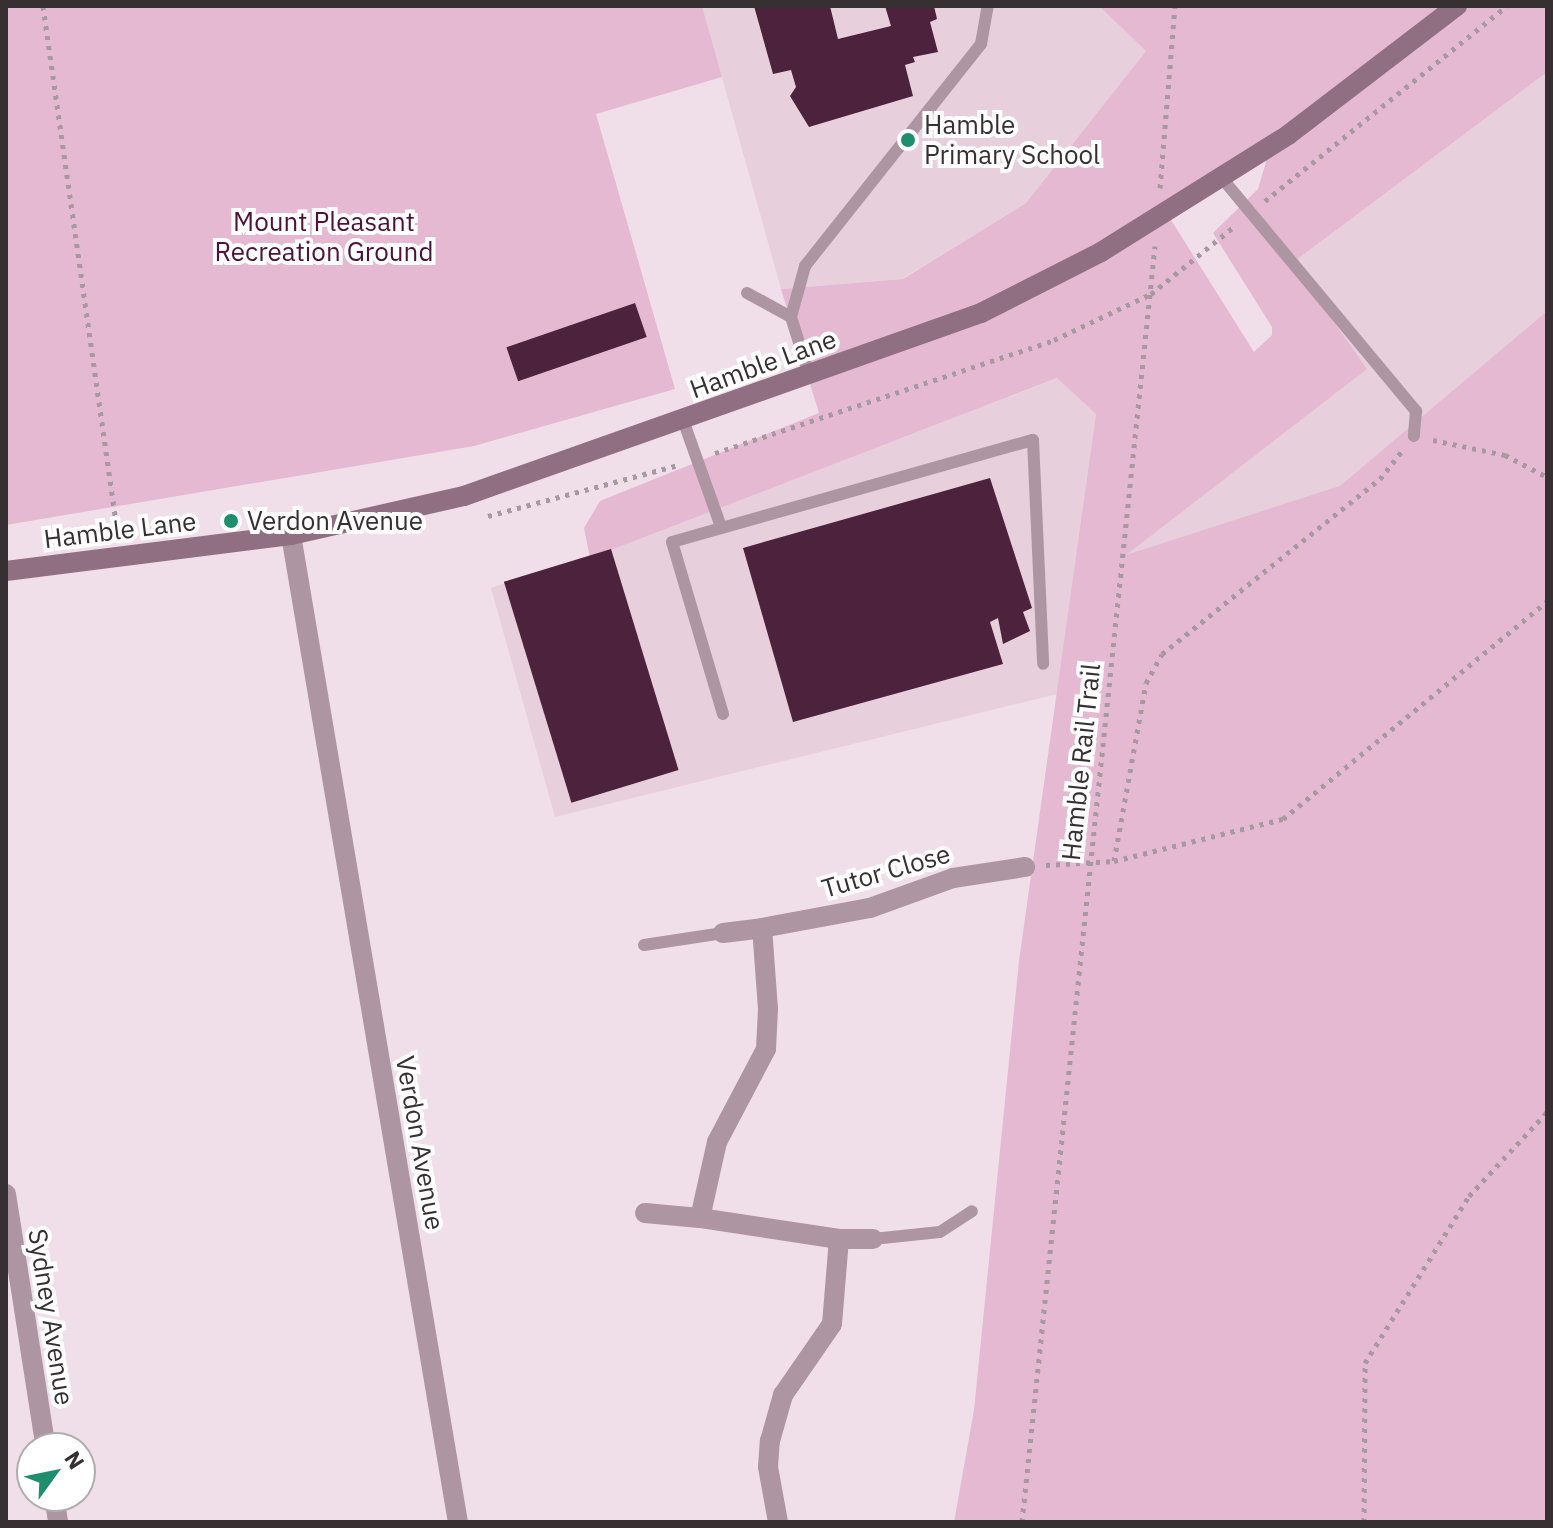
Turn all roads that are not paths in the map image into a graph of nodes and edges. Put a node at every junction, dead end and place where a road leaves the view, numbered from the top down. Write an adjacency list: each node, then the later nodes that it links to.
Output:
1 (988, 6): 5 (lane)
2 (1457, 6): 3 (main road, Hamble Lane)
3 (1221, 177): 6 (main road, Hamble Lane); 8 (lane)
4 (747, 293): 5 (lane)
5 (791, 317): 6 (lane)
6 (809, 375): 7 (main road, Hamble Lane)
7 (683, 420): 9 (lane); 10 (main road, Hamble Lane)
8 (1414, 436)
9 (721, 527): 12 (lane); 13 (lane)
10 (291, 535): 11 (main road, Hamble Lane); 26 (street, Verdon Avenue)
11 (6, 571)
12 (1043, 664)
13 (723, 714)
14 (1025, 867): 15 (street, Tutor Close)
15 (762, 928): 16 (street, Tutor Close); 21 (street)
16 (723, 933): 17 (lane)
17 (644, 945)
18 (6, 1194): 24 (street, Sydney Avenue)
19 (972, 1211): 23 (lane)
20 (645, 1213): 21 (street)
21 (700, 1218): 22 (street)
22 (839, 1239): 23 (street); 27 (street)
23 (873, 1239)
24 (16, 1328): 25 (street, Sydney Avenue)
25 (42, 1432)
26 (458, 1522)
27 (778, 1522)

